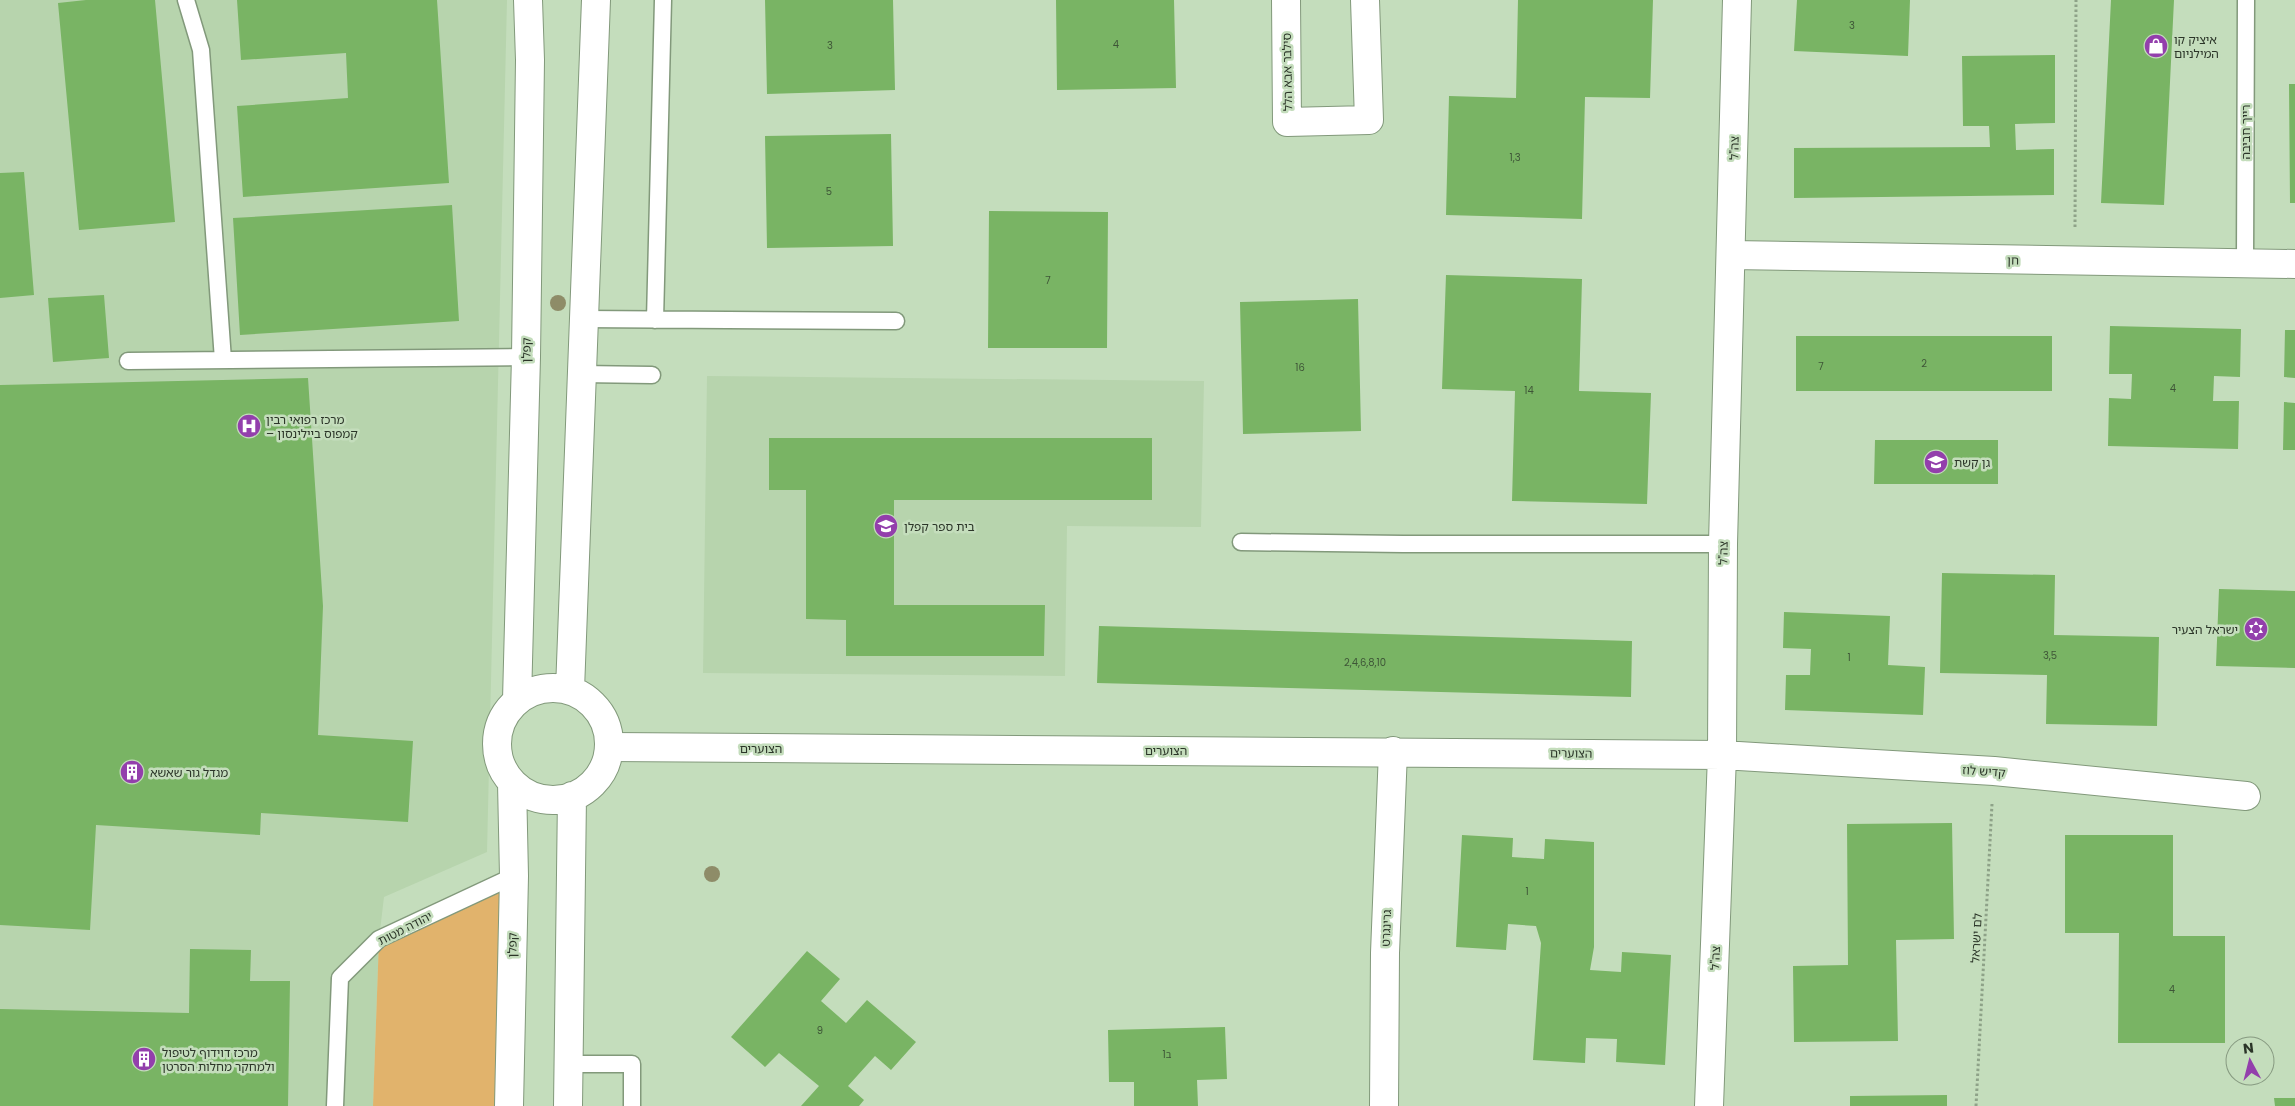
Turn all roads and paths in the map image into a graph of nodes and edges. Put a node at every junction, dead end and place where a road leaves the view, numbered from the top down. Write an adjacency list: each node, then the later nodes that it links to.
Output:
1 (186, 0): 18 (lane)
2 (528, 0): 17 (street, קפלן)
3 (596, 0): 14 (street)
4 (663, 0): 15 (lane)
5 (1286, 0): 6 (street, סילבר אבא הלל)
6 (1365, 0)
7 (1737, 0): 10 (street, צה"ל)
8 (2076, 0): 11 (path)
9 (2246, 0): 12 (lane, רייך חביבה)
10 (1731, 255): 11 (street, חן); 23 (street, צה"ל)
11 (2074, 260): 12 (street, חן)
12 (2245, 263): 13 (street, חן)
13 (2295, 264)
14 (583, 319): 15 (lane); 20 (street)
15 (656, 320): 16 (lane)
16 (896, 321)
17 (526, 357): 18 (lane); 25 (street, קפלן)
18 (223, 360): 19 (lane)
19 (128, 361)
20 (581, 374): 21 (lane); 24 (street)
21 (652, 375)
22 (1241, 542): 23 (lane)
23 (1724, 544): 28 (street, צה"ל)
24 (570, 690): 25 (street); 26 (street)
25 (517, 700): 30 (street)
26 (609, 747): 27 (street, הצוערים); 31 (street)
27 (1393, 751): 28 (street, הצוערים); 39 (street, גרינגרט)
28 (1722, 755): 29 (street, קדיש לוז); 40 (street, צה"ל)
29 (1994, 771): 32 (street, קדיש לוז); 41 (path, לם ישראל)
30 (512, 783): 31 (street); 33 (street, קפלן)
31 (572, 796): 34 (street)
32 (2246, 796)
33 (514, 876): 35 (lane, יהודה מטות); 36 (street, קפלן)
34 (569, 1064): 37 (street); 38 (lane)
35 (335, 1106)
36 (509, 1106)
37 (568, 1106)
38 (632, 1106)
39 (1384, 1106)
40 (1709, 1106)
41 (1976, 1106)

